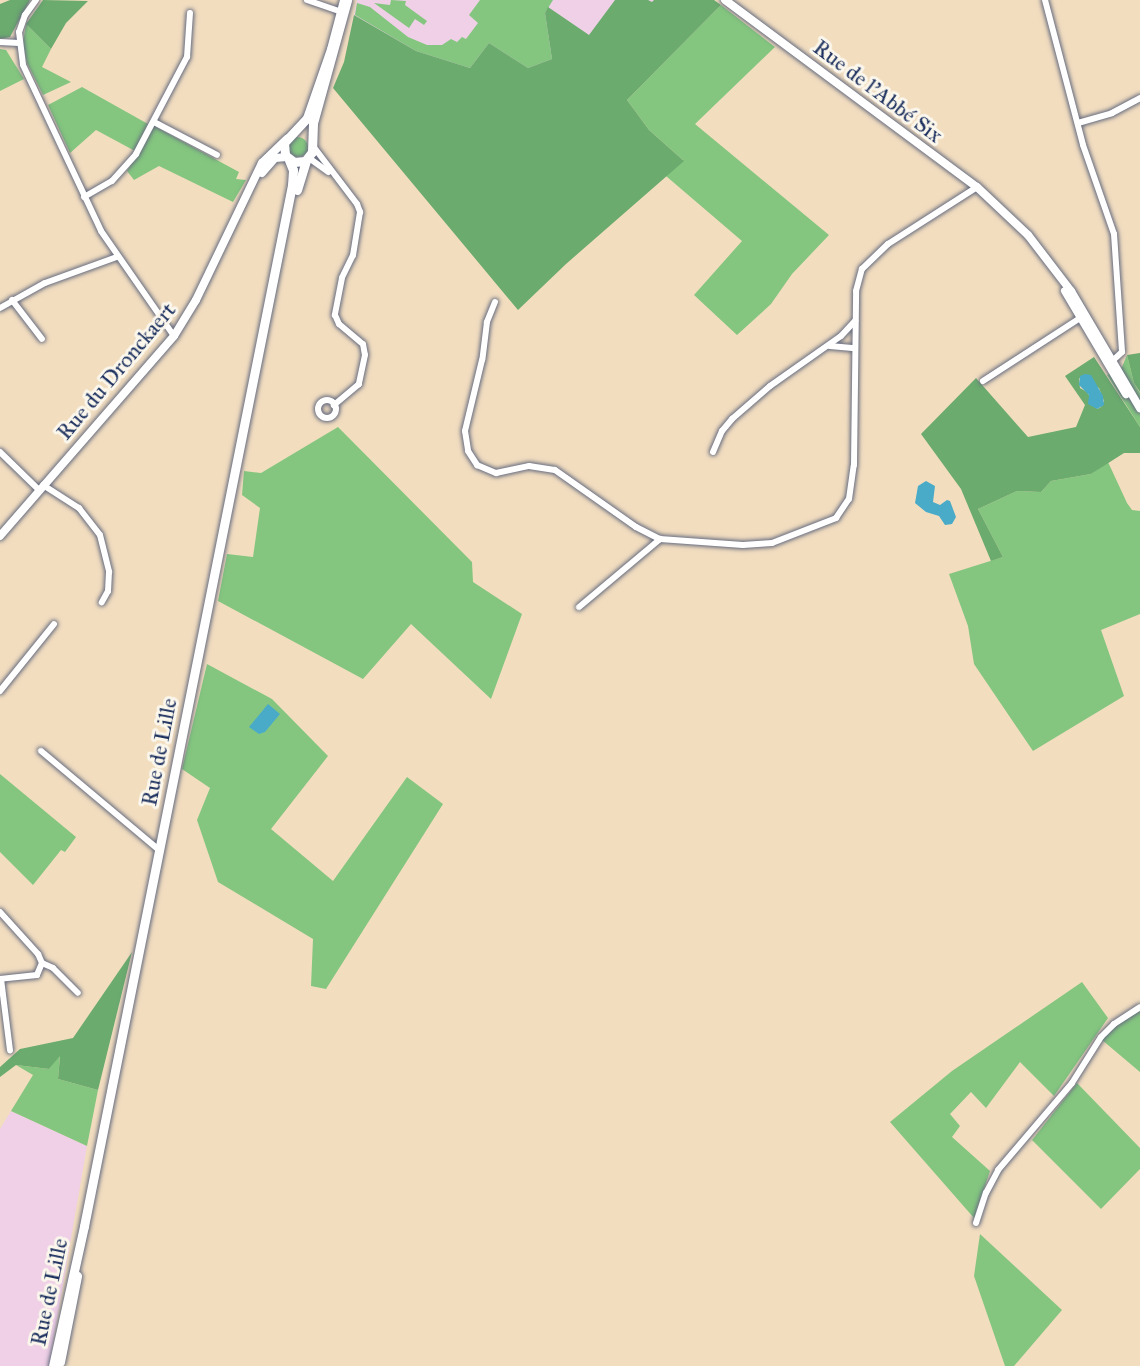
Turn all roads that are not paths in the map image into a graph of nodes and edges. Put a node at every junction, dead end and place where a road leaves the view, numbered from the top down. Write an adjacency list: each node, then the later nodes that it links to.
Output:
1 (36, 0): 9 (street)
2 (307, 0): 6 (street)
3 (345, 0): 6 (main road); 14 (main road)
4 (725, 0): 19 (main road, Rue de l'Abbé Six)
5 (1045, 0): 12 (street)
6 (341, 12): 13 (main road)
7 (190, 13): 11 (street)
8 (0, 42): 9 (street)
9 (19, 43): 20 (street)
10 (1140, 98): 12 (street)
11 (154, 122): 15 (street); 20 (street)
12 (1078, 123): 33 (street)
13 (290, 136): 14 (main road); 16 (main road); 21 (main road, Rue du Dronckaert)
14 (312, 144): 17 (main road); 18 (street)
15 (217, 155)
16 (288, 159): 17 (main road); 21 (main road, Rue du Dronckaert); 23 (main road, Rue de Lille)
17 (308, 159): 18 (street); 23 (main road, Rue de Lille)
18 (342, 185): 35 (street)
19 (977, 187): 27 (main road, Rue de l'Abbé Six); 28 (street)
20 (84, 197): 22 (street)
21 (244, 204): 29 (main road, Rue du Dronckaert)
22 (117, 257): 24 (street); 29 (street)
23 (272, 285): 48 (main road, Rue de Lille)
24 (12, 300): 26 (street); 30 (street)
25 (495, 302): 42 (street)
26 (2, 304)
27 (1083, 316): 33 (main road, Rue de l'Abbé Six); 34 (street)
28 (855, 321): 31 (street); 32 (street)
29 (174, 336): 40 (main road, Rue du Dronckaert)
30 (42, 339)
31 (826, 347): 32 (street); 39 (street)
32 (855, 348): 42 (street)
33 (1111, 363): 36 (main road); 37 (main road)
34 (983, 381)
35 (334, 405)
36 (1140, 408)
37 (1140, 417)
38 (0, 452): 40 (street)
39 (713, 452)
40 (41, 488): 41 (main road, Rue du Dronckaert); 43 (street)
41 (0, 536)
42 (660, 538): 44 (street)
43 (102, 602)
44 (579, 607)
45 (54, 624): 46 (street)
46 (0, 691)
47 (41, 751): 48 (street)
48 (159, 850): 56 (main road, Rue de Lille)
49 (0, 912): 50 (street)
50 (42, 963): 51 (street); 52 (street)
51 (0, 980): 54 (street)
52 (78, 993)
53 (1140, 1007): 55 (street)
54 (10, 1050)
55 (976, 1223)
56 (84, 1226): 57 (main road, Rue de Lille); 58 (main road, Rue de Lille)
57 (53, 1366)
58 (59, 1366)

